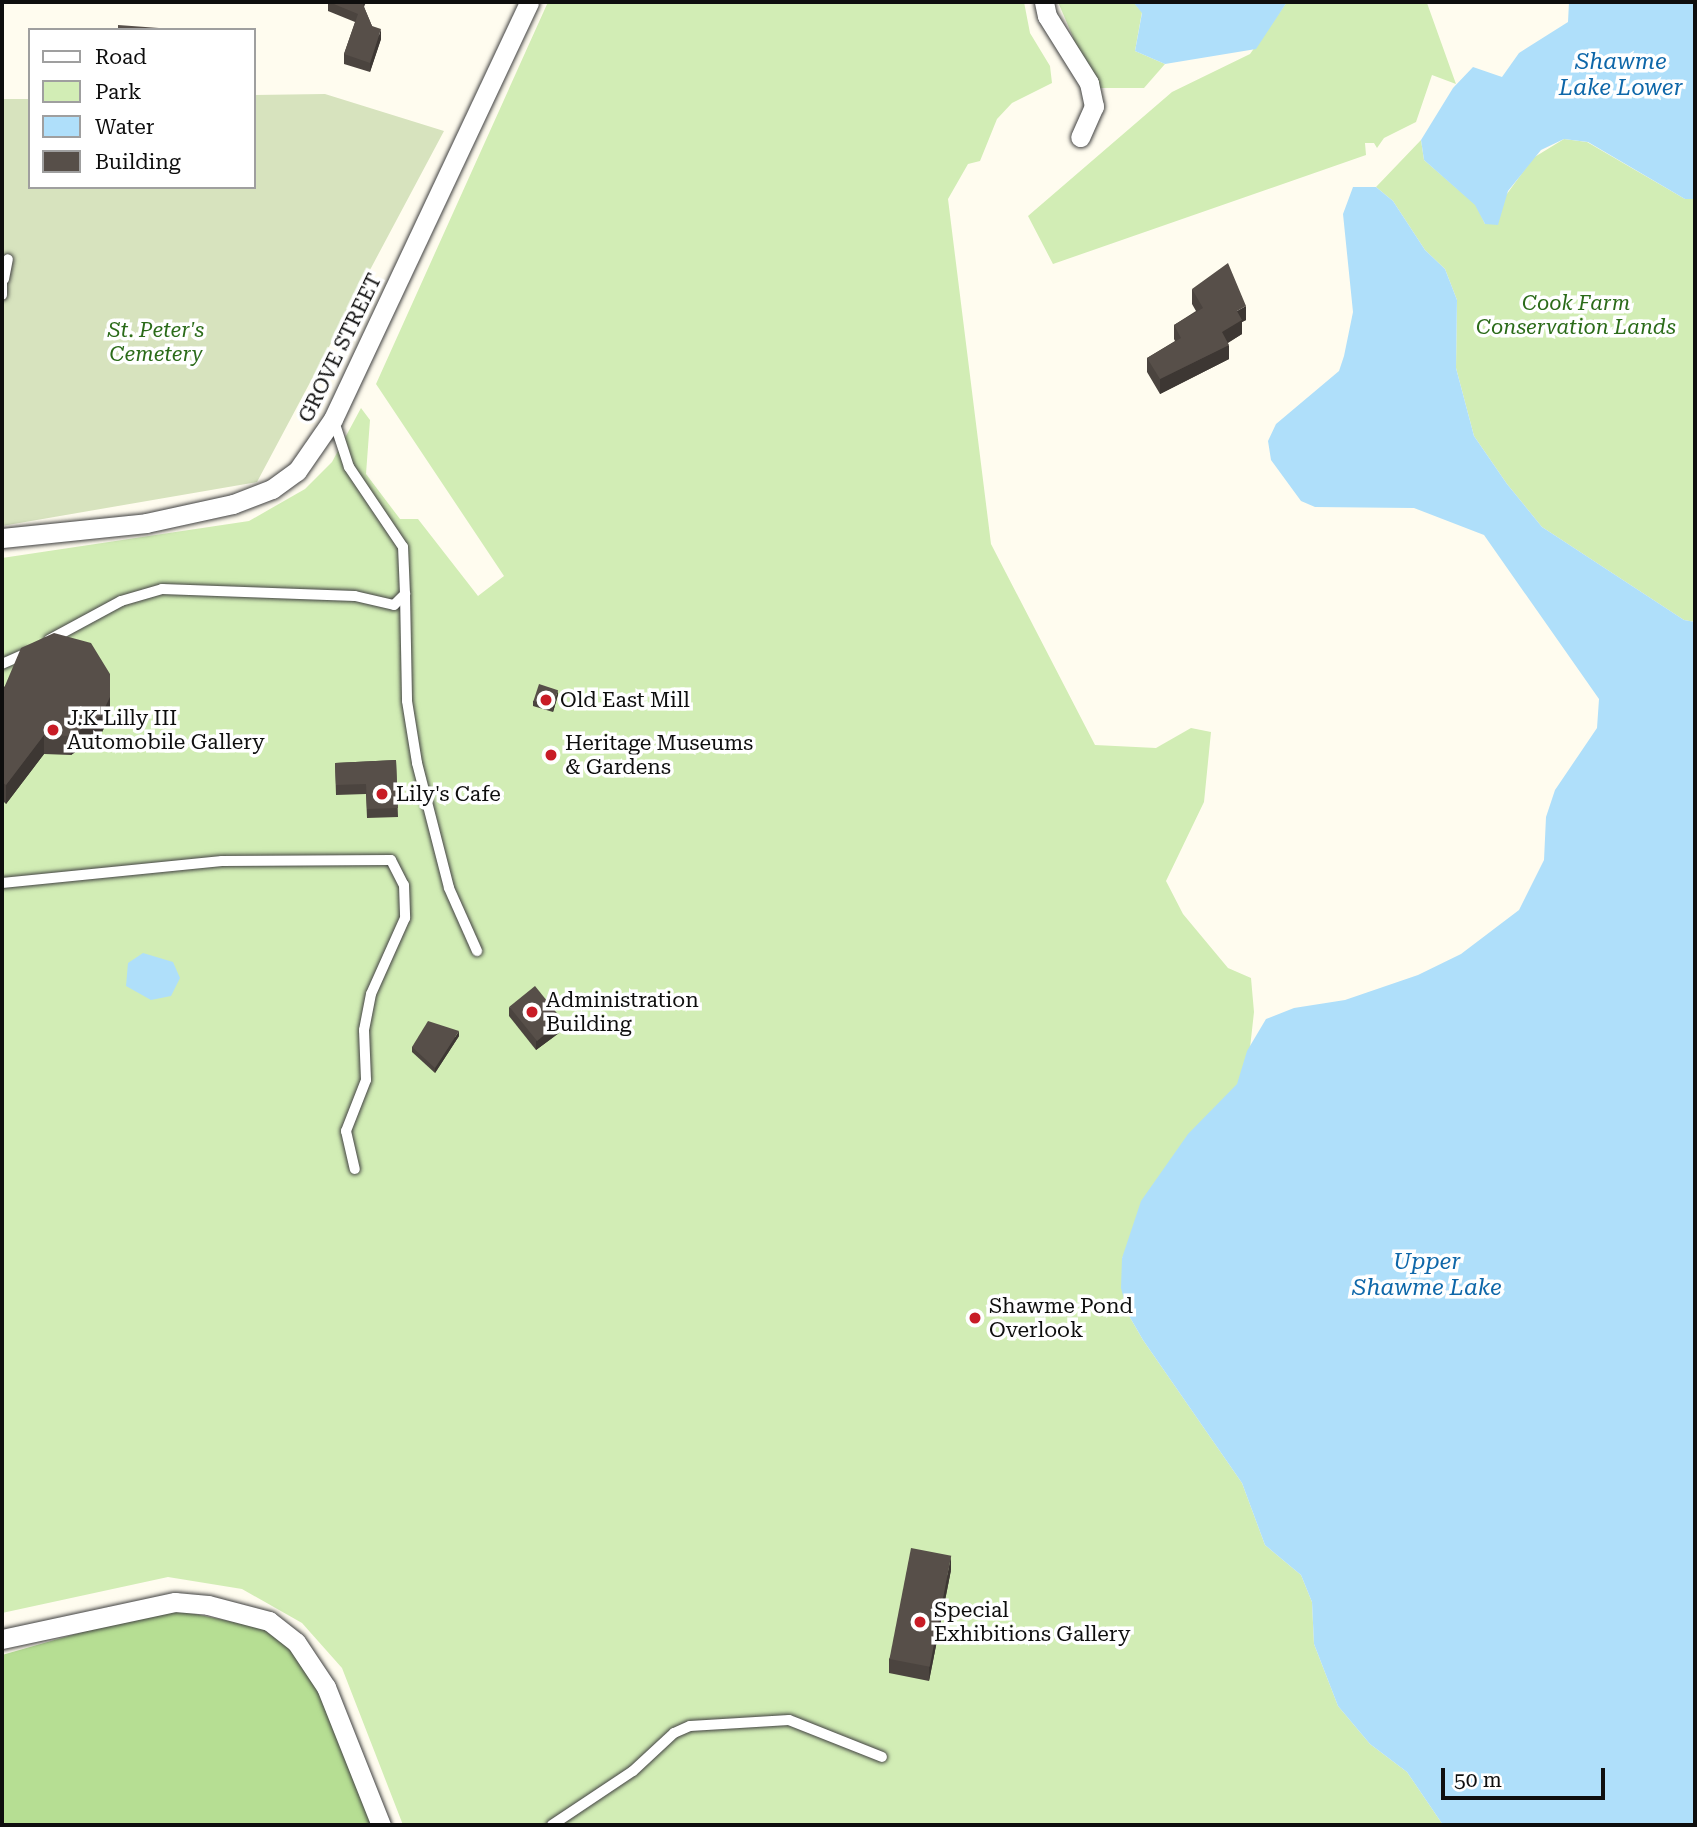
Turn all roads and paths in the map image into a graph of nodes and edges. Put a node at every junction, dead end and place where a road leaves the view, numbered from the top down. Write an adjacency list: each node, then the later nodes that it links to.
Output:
1 (528, 2): 7 (street, GROVE STREET)
2 (1044, 2): 3 (street)
3 (1080, 137)
4 (8, 259): 5 (lane)
5 (3, 279): 6 (lane)
6 (2, 295)
7 (333, 419): 8 (street, GROVE STREET); 9 (lane)
8 (2, 538)
9 (405, 594): 10 (lane); 12 (lane)
10 (2, 664)
11 (2, 883): 13 (lane)
12 (477, 951)
13 (355, 1169)
14 (2, 1639): 16 (street)
15 (882, 1757): 17 (lane)
16 (381, 1825)
17 (552, 1825)

